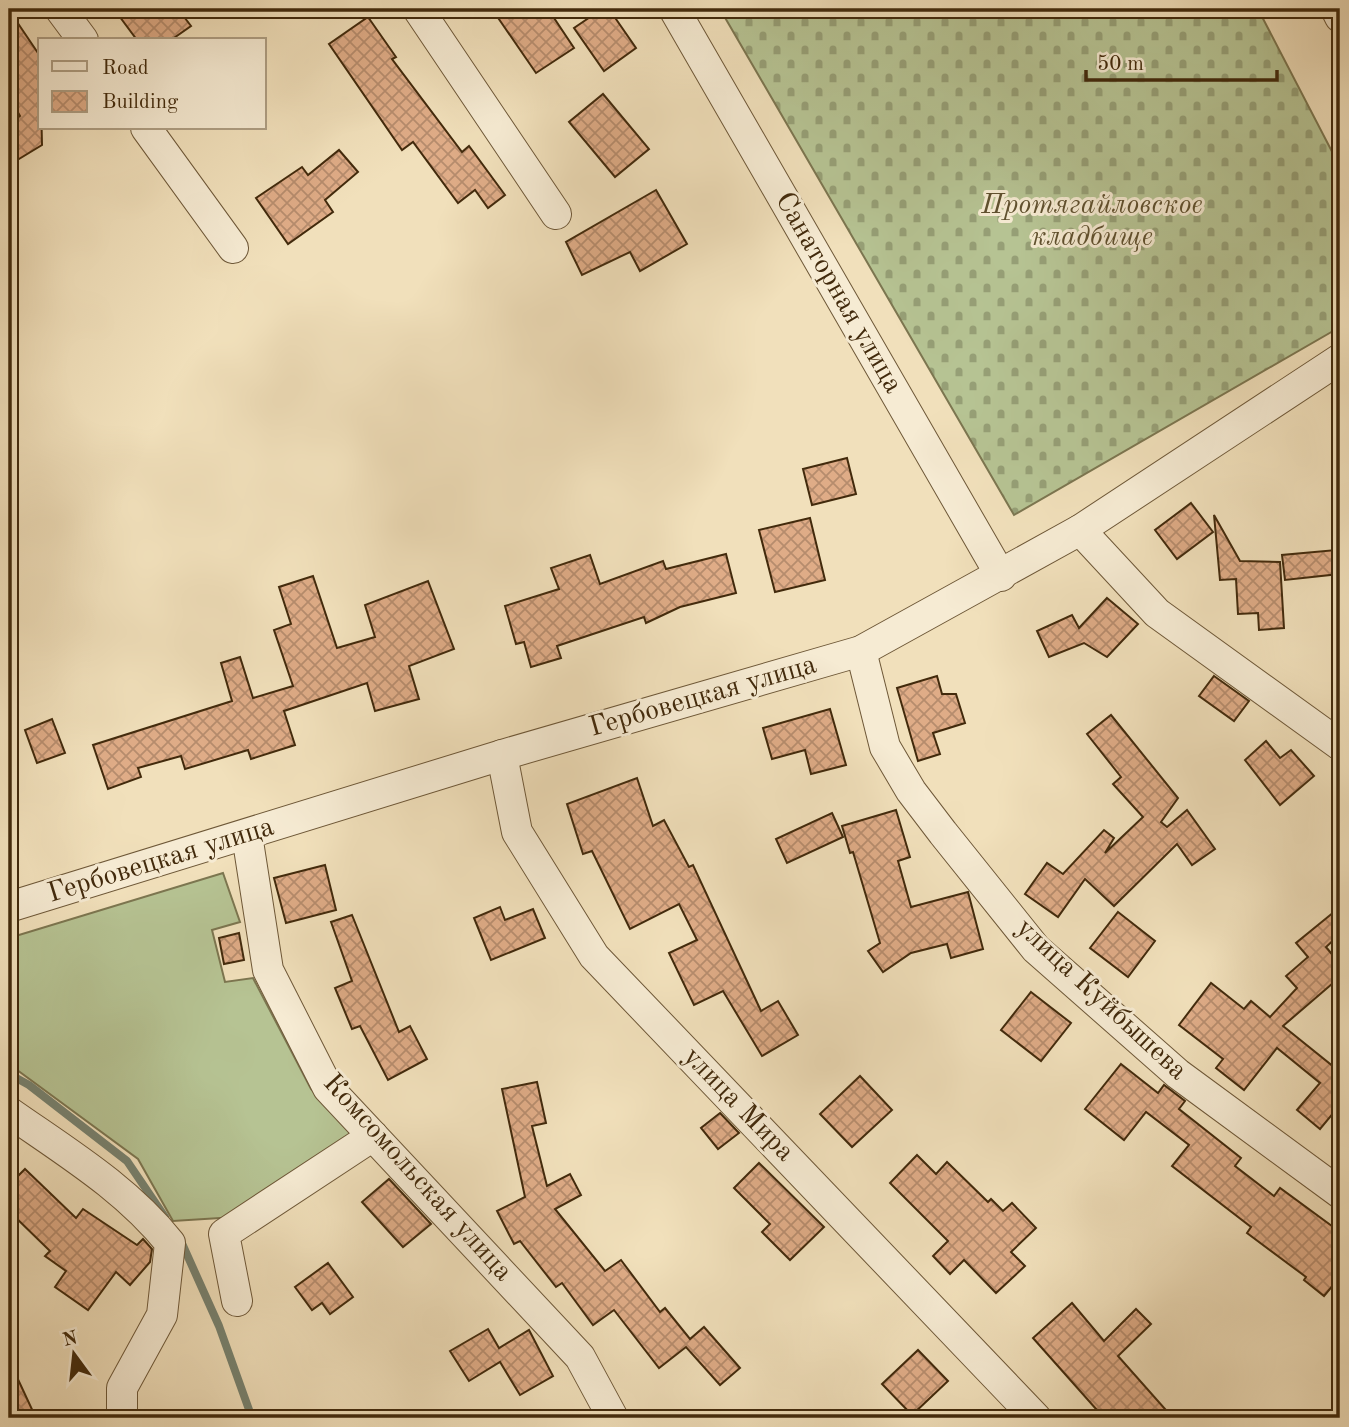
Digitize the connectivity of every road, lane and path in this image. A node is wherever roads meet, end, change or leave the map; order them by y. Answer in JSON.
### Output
{"nodes":[{"id":1,"x":60,"y":9,"type":"edge"},
{"id":2,"x":418,"y":9,"type":"edge"},
{"id":3,"x":674,"y":9,"type":"edge"},
{"id":4,"x":1336,"y":9,"type":"edge"},
{"id":5,"x":1340,"y":17,"type":"edge"},
{"id":6,"x":82,"y":38,"type":"edge"},
{"id":7,"x":147,"y":130,"type":"edge"},
{"id":8,"x":556,"y":214,"type":"dead end"},
{"id":9,"x":233,"y":248,"type":"dead end"},
{"id":10,"x":1340,"y":359,"type":"edge"},
{"id":11,"x":1080,"y":530,"type":"junction"},
{"id":12,"x":1001,"y":576,"type":"junction"},
{"id":13,"x":861,"y":651,"type":"junction"},
{"id":14,"x":1340,"y":745,"type":"edge"},
{"id":15,"x":502,"y":754,"type":"junction"},
{"id":16,"x":247,"y":835,"type":"junction"},
{"id":17,"x":9,"y":907,"type":"edge"},
{"id":18,"x":9,"y":1112,"type":"edge"},
{"id":19,"x":373,"y":1136,"type":"junction"},
{"id":20,"x":1340,"y":1193,"type":"edge"},
{"id":21,"x":237,"y":1301,"type":"dead end"},
{"id":22,"x":122,"y":1418,"type":"edge"},
{"id":23,"x":613,"y":1418,"type":"edge"},
{"id":24,"x":1036,"y":1418,"type":"edge"}],
"edges":[{"from":1,"to":6,"type":"street"},
{"from":2,"to":8,"type":"street"},
{"from":3,"to":12,"type":"street","name":"Санаторная улица"},
{"from":4,"to":5,"type":"street"},
{"from":7,"to":9,"type":"street"},
{"from":10,"to":11,"type":"street","name":"Гербовецкая улица"},
{"from":11,"to":12,"type":"street","name":"Гербовецкая улица"},
{"from":11,"to":14,"type":"street"},
{"from":12,"to":13,"type":"street","name":"Гербовецкая улица"},
{"from":13,"to":15,"type":"street","name":"Гербовецкая улица"},
{"from":13,"to":20,"type":"street","name":"улица Куйбышева"},
{"from":15,"to":16,"type":"street","name":"Гербовецкая улица"},
{"from":15,"to":24,"type":"street","name":"улица Мира"},
{"from":16,"to":17,"type":"street","name":"Гербовецкая улица"},
{"from":16,"to":19,"type":"street","name":"Комсомольская улица"},
{"from":18,"to":22,"type":"street"},
{"from":19,"to":21,"type":"street"},
{"from":19,"to":23,"type":"street","name":"Комсомольская улица"}]}
